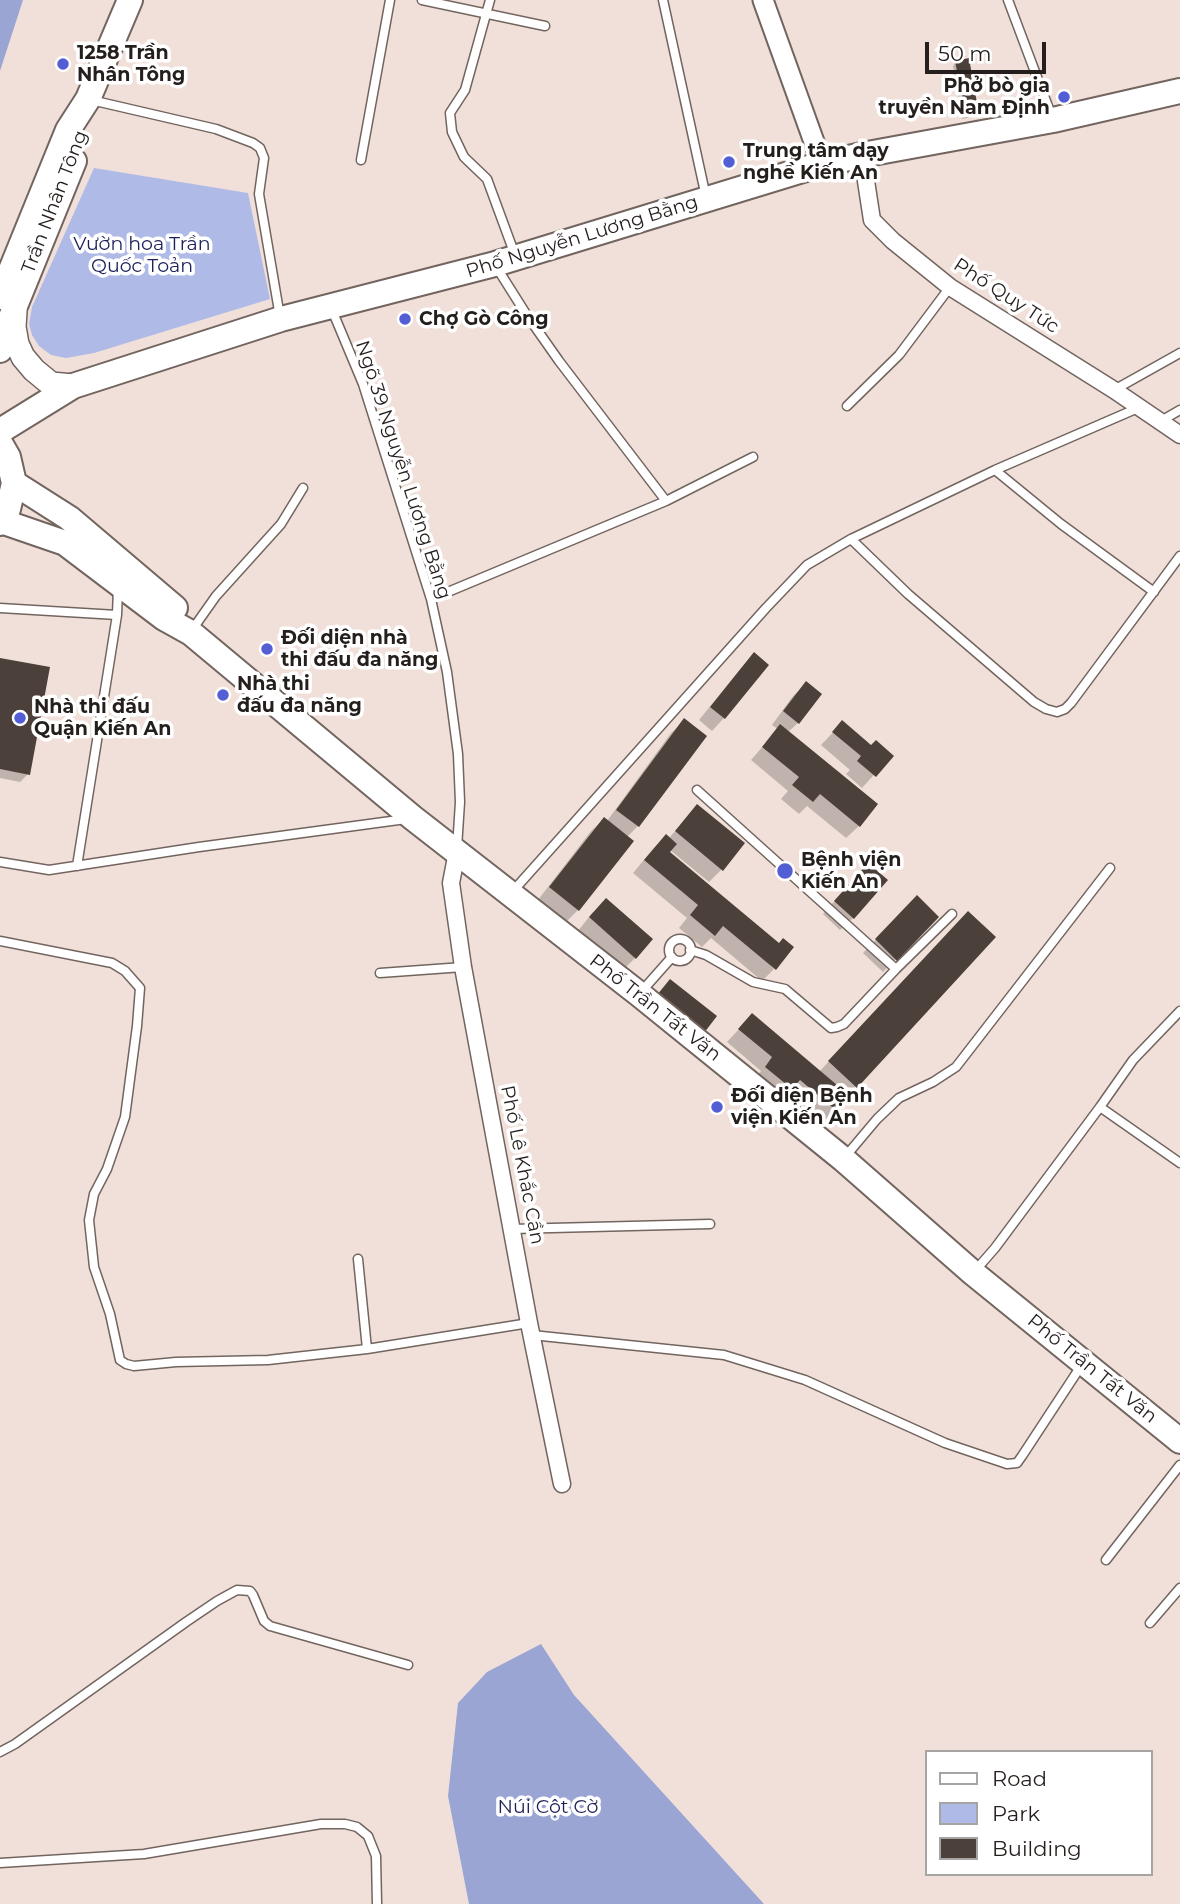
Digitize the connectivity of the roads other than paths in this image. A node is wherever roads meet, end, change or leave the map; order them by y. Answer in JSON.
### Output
{"nodes":[{"id":1,"x":130,"y":0,"type":"edge"},
{"id":2,"x":390,"y":0,"type":"edge"},
{"id":3,"x":422,"y":0,"type":"edge"},
{"id":4,"x":491,"y":0,"type":"edge"},
{"id":5,"x":663,"y":0,"type":"edge"},
{"id":6,"x":763,"y":0,"type":"edge"},
{"id":7,"x":1008,"y":0,"type":"edge"},
{"id":8,"x":487,"y":13,"type":"junction"},
{"id":9,"x":545,"y":26,"type":"dead end"},
{"id":10,"x":1180,"y":91,"type":"edge"},
{"id":11,"x":88,"y":99,"type":"junction"},
{"id":12,"x":1053,"y":120,"type":"junction"},
{"id":13,"x":862,"y":155,"type":"junction"},
{"id":14,"x":361,"y":160,"type":"dead end"},
{"id":15,"x":821,"y":164,"type":"junction"},
{"id":16,"x":707,"y":200,"type":"junction"},
{"id":17,"x":505,"y":261,"type":"junction"},
{"id":18,"x":950,"y":287,"type":"junction"},
{"id":19,"x":7,"y":301,"type":"edge"},
{"id":20,"x":331,"y":307,"type":"junction"},
{"id":21,"x":281,"y":319,"type":"junction"},
{"id":22,"x":0,"y":350,"type":"edge"},
{"id":23,"x":1180,"y":353,"type":"edge"},
{"id":24,"x":73,"y":386,"type":"junction"},
{"id":25,"x":1114,"y":390,"type":"junction"},
{"id":26,"x":848,"y":406,"type":"dead end"},
{"id":27,"x":1141,"y":407,"type":"junction"},
{"id":28,"x":1180,"y":410,"type":"edge"},
{"id":29,"x":1161,"y":421,"type":"junction"},
{"id":30,"x":0,"y":431,"type":"edge"},
{"id":31,"x":1180,"y":435,"type":"edge"},
{"id":32,"x":0,"y":443,"type":"edge"},
{"id":33,"x":753,"y":457,"type":"dead end"},
{"id":34,"x":995,"y":470,"type":"junction"},
{"id":35,"x":14,"y":483,"type":"junction"},
{"id":36,"x":303,"y":488,"type":"dead end"},
{"id":37,"x":666,"y":501,"type":"junction"},
{"id":38,"x":1,"y":522,"type":"edge"},
{"id":39,"x":851,"y":539,"type":"junction"},
{"id":40,"x":1180,"y":556,"type":"edge"},
{"id":41,"x":118,"y":583,"type":"junction"},
{"id":42,"x":1154,"y":592,"type":"junction"},
{"id":43,"x":431,"y":599,"type":"junction"},
{"id":44,"x":0,"y":608,"type":"edge"},
{"id":45,"x":117,"y":615,"type":"junction"},
{"id":46,"x":191,"y":633,"type":"junction"},
{"id":47,"x":696,"y":790,"type":"dead end"},
{"id":48,"x":413,"y":818,"type":"junction"},
{"id":49,"x":457,"y":852,"type":"junction"},
{"id":50,"x":0,"y":862,"type":"edge"},
{"id":51,"x":77,"y":866,"type":"junction"},
{"id":52,"x":1110,"y":868,"type":"dead end"},
{"id":53,"x":510,"y":894,"type":"junction"},
{"id":54,"x":952,"y":914,"type":"dead end"},
{"id":55,"x":0,"y":941,"type":"edge"},
{"id":56,"x":690,"y":950,"type":"junction"},
{"id":57,"x":672,"y":957,"type":"junction"},
{"id":58,"x":463,"y":967,"type":"junction"},
{"id":59,"x":897,"y":969,"type":"junction"},
{"id":60,"x":380,"y":973,"type":"dead end"},
{"id":61,"x":639,"y":994,"type":"junction"},
{"id":62,"x":1180,"y":1011,"type":"edge"},
{"id":63,"x":1100,"y":1107,"type":"junction"},
{"id":64,"x":843,"y":1159,"type":"junction"},
{"id":65,"x":1180,"y":1163,"type":"edge"},
{"id":66,"x":710,"y":1224,"type":"dead end"},
{"id":67,"x":512,"y":1229,"type":"junction"},
{"id":68,"x":358,"y":1259,"type":"dead end"},
{"id":69,"x":973,"y":1273,"type":"junction"},
{"id":70,"x":530,"y":1329,"type":"junction"},
{"id":71,"x":367,"y":1349,"type":"junction"},
{"id":72,"x":1083,"y":1363,"type":"junction"},
{"id":73,"x":1180,"y":1441,"type":"edge"},
{"id":74,"x":1180,"y":1465,"type":"edge"},
{"id":75,"x":562,"y":1484,"type":"dead end"},
{"id":76,"x":1106,"y":1560,"type":"dead end"},
{"id":77,"x":1180,"y":1587,"type":"edge"},
{"id":78,"x":1150,"y":1623,"type":"dead end"},
{"id":79,"x":408,"y":1665,"type":"dead end"},
{"id":80,"x":0,"y":1752,"type":"edge"},
{"id":81,"x":0,"y":1863,"type":"edge"},
{"id":82,"x":377,"y":1904,"type":"edge"}],
"edges":[{"from":1,"to":11,"type":"main road","name":"Trần Nhân Tông"},
{"from":2,"to":14,"type":"lane"},
{"from":3,"to":8,"type":"lane"},
{"from":4,"to":8,"type":"lane"},
{"from":5,"to":16,"type":"lane"},
{"from":6,"to":15,"type":"street"},
{"from":7,"to":12,"type":"lane"},
{"from":8,"to":9,"type":"lane"},
{"from":8,"to":17,"type":"lane"},
{"from":10,"to":12,"type":"main road","name":"Phố Nguyễn Lương Bằng"},
{"from":11,"to":19,"type":"main road","name":"Trần Nhân Tông"},
{"from":11,"to":21,"type":"lane"},
{"from":12,"to":13,"type":"main road","name":"Phố Nguyễn Lương Bằng"},
{"from":13,"to":15,"type":"main road","name":"Phố Nguyễn Lương Bằng"},
{"from":13,"to":18,"type":"street","name":"Phố Quy Tức"},
{"from":15,"to":16,"type":"main road","name":"Phố Nguyễn Lương Bằng"},
{"from":16,"to":17,"type":"main road","name":"Phố Nguyễn Lương Bằng"},
{"from":17,"to":20,"type":"main road","name":"Phố Nguyễn Lương Bằng"},
{"from":17,"to":37,"type":"lane"},
{"from":18,"to":25,"type":"street","name":"Phố Quy Tức"},
{"from":18,"to":26,"type":"lane"},
{"from":19,"to":22,"type":"main road","name":"Trần Nhân Tông"},
{"from":19,"to":24,"type":"main road"},
{"from":20,"to":21,"type":"main road","name":"Phố Nguyễn Lương Bằng"},
{"from":20,"to":43,"type":"lane","name":"Ngõ 39 Nguyễn Lương Bằng"},
{"from":21,"to":24,"type":"main road","name":"Phố Nguyễn Lương Bằng"},
{"from":23,"to":25,"type":"lane"},
{"from":24,"to":30,"type":"main road","name":"Phố Nguyễn Lương Bằng"},
{"from":25,"to":27,"type":"street","name":"Phố Quy Tức"},
{"from":27,"to":29,"type":"street","name":"Phố Quy Tức"},
{"from":27,"to":34,"type":"lane"},
{"from":28,"to":29,"type":"lane"},
{"from":29,"to":31,"type":"street","name":"Phố Quy Tức"},
{"from":32,"to":35,"type":"main road"},
{"from":33,"to":37,"type":"lane"},
{"from":34,"to":39,"type":"lane"},
{"from":34,"to":42,"type":"lane"},
{"from":35,"to":38,"type":"main road"},
{"from":35,"to":46,"type":"main road","name":"Phố Trần Tất Văn"},
{"from":36,"to":46,"type":"lane"},
{"from":37,"to":43,"type":"lane"},
{"from":38,"to":41,"type":"main road","name":"Phố Trần Tất Văn"},
{"from":39,"to":42,"type":"lane"},
{"from":39,"to":53,"type":"lane"},
{"from":40,"to":42,"type":"lane"},
{"from":41,"to":45,"type":"lane"},
{"from":41,"to":46,"type":"main road","name":"Phố Trần Tất Văn"},
{"from":43,"to":49,"type":"lane","name":"Ngõ 39 Nguyễn Lương Bằng"},
{"from":44,"to":45,"type":"lane"},
{"from":45,"to":51,"type":"lane"},
{"from":46,"to":48,"type":"main road","name":"Phố Trần Tất Văn"},
{"from":47,"to":59,"type":"lane"},
{"from":48,"to":49,"type":"main road","name":"Phố Trần Tất Văn"},
{"from":48,"to":51,"type":"lane"},
{"from":49,"to":53,"type":"main road","name":"Phố Trần Tất Văn"},
{"from":49,"to":58,"type":"street","name":"Phố Lê Khắc Cần"},
{"from":50,"to":51,"type":"lane"},
{"from":52,"to":64,"type":"lane"},
{"from":53,"to":61,"type":"main road","name":"Phố Trần Tất Văn"},
{"from":54,"to":59,"type":"lane"},
{"from":55,"to":71,"type":"lane"},
{"from":56,"to":57,"type":"lane"},
{"from":56,"to":57,"type":"lane"},
{"from":56,"to":59,"type":"lane"},
{"from":57,"to":61,"type":"lane"},
{"from":58,"to":60,"type":"lane"},
{"from":58,"to":67,"type":"street","name":"Phố Lê Khắc Cần"},
{"from":61,"to":64,"type":"main road","name":"Phố Trần Tất Văn"},
{"from":62,"to":63,"type":"lane"},
{"from":63,"to":65,"type":"lane"},
{"from":63,"to":69,"type":"lane"},
{"from":64,"to":69,"type":"main road","name":"Phố Trần Tất Văn"},
{"from":66,"to":67,"type":"lane"},
{"from":67,"to":70,"type":"street","name":"Phố Lê Khắc Cần"},
{"from":68,"to":71,"type":"lane"},
{"from":69,"to":72,"type":"main road","name":"Phố Trần Tất Văn"},
{"from":70,"to":71,"type":"lane"},
{"from":70,"to":72,"type":"lane"},
{"from":70,"to":75,"type":"street","name":"Phố Lê Khắc Cần"},
{"from":72,"to":73,"type":"main road","name":"Phố Trần Tất Văn"},
{"from":74,"to":76,"type":"lane"},
{"from":77,"to":78,"type":"lane"},
{"from":79,"to":80,"type":"lane"},
{"from":81,"to":82,"type":"lane"}]}
